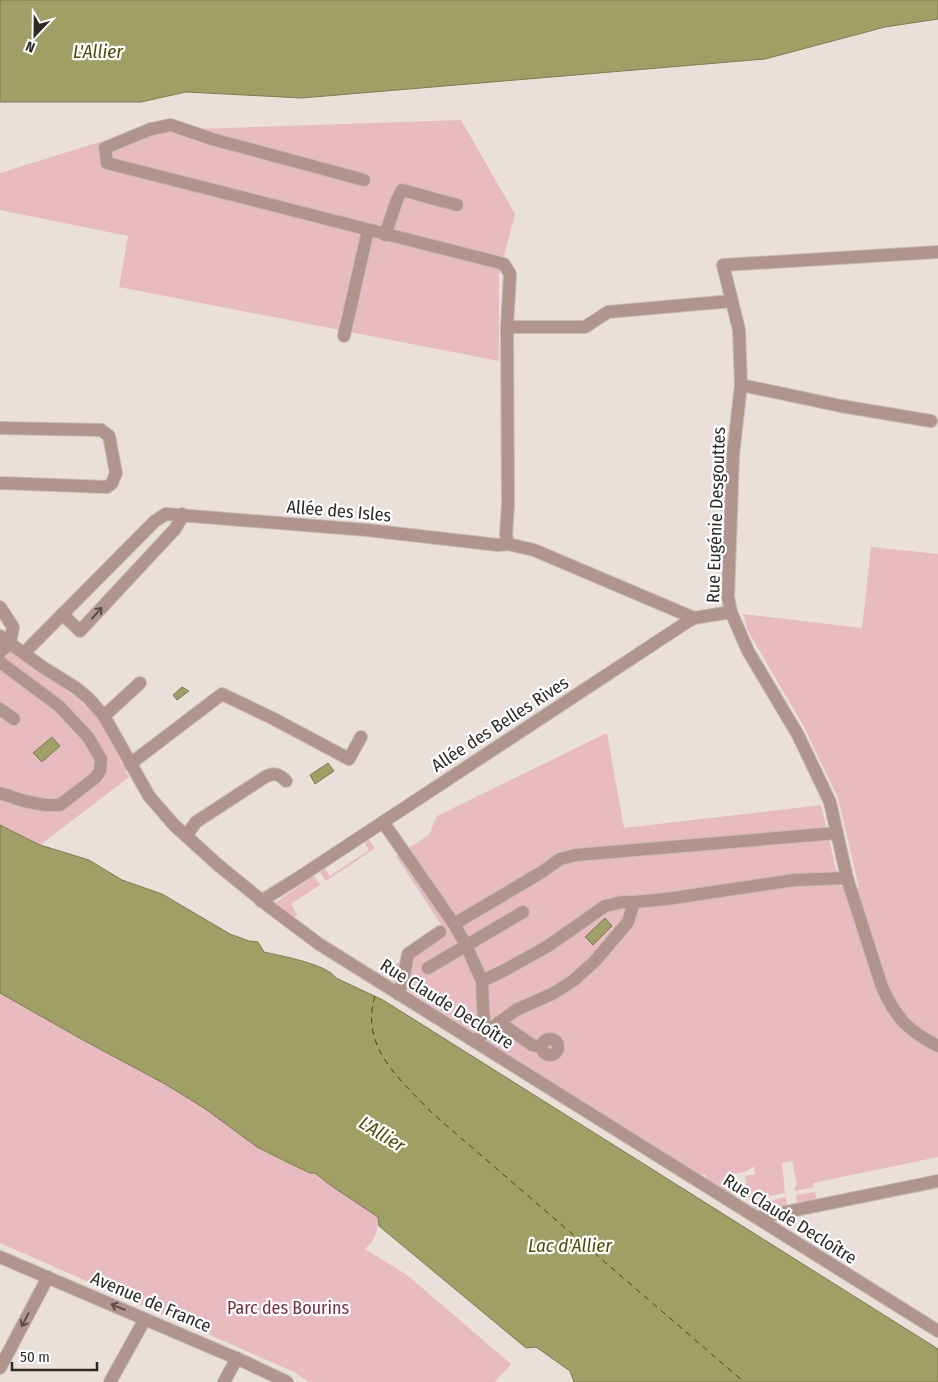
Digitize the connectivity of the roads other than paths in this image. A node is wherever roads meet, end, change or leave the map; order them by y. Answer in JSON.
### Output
{"nodes":[{"id":1,"x":364,"y":180,"type":"dead end"},
{"id":2,"x":457,"y":205,"type":"dead end"},
{"id":3,"x":368,"y":230,"type":"junction"},
{"id":4,"x":385,"y":235,"type":"junction"},
{"id":5,"x":938,"y":252,"type":"edge"},
{"id":6,"x":732,"y":301,"type":"junction"},
{"id":7,"x":507,"y":327,"type":"junction"},
{"id":8,"x":344,"y":336,"type":"dead end"},
{"id":9,"x":741,"y":385,"type":"junction"},
{"id":10,"x":931,"y":421,"type":"dead end"},
{"id":11,"x":0,"y":428,"type":"edge"},
{"id":12,"x":0,"y":483,"type":"edge"},
{"id":13,"x":182,"y":514,"type":"junction"},
{"id":14,"x":508,"y":544,"type":"junction"},
{"id":15,"x":0,"y":607,"type":"edge"},
{"id":16,"x":731,"y":612,"type":"junction"},
{"id":17,"x":62,"y":614,"type":"junction"},
{"id":18,"x":694,"y":618,"type":"junction"},
{"id":19,"x":5,"y":639,"type":"edge"},
{"id":20,"x":0,"y":652,"type":"edge"},
{"id":21,"x":24,"y":653,"type":"junction"},
{"id":22,"x":0,"y":662,"type":"edge"},
{"id":23,"x":140,"y":683,"type":"dead end"},
{"id":24,"x":0,"y":709,"type":"edge"},
{"id":25,"x":104,"y":716,"type":"junction"},
{"id":26,"x":14,"y":719,"type":"dead end"},
{"id":27,"x":361,"y":737,"type":"dead end"},
{"id":28,"x":130,"y":764,"type":"junction"},
{"id":29,"x":286,"y":780,"type":"dead end"},
{"id":30,"x":0,"y":793,"type":"edge"},
{"id":31,"x":383,"y":822,"type":"junction"},
{"id":32,"x":837,"y":833,"type":"junction"},
{"id":33,"x":186,"y":836,"type":"junction"},
{"id":34,"x":847,"y":878,"type":"junction"},
{"id":35,"x":261,"y":901,"type":"junction"},
{"id":36,"x":634,"y":902,"type":"junction"},
{"id":37,"x":523,"y":912,"type":"dead end"},
{"id":38,"x":454,"y":924,"type":"junction"},
{"id":39,"x":440,"y":932,"type":"dead end"},
{"id":40,"x":466,"y":945,"type":"junction"},
{"id":41,"x":428,"y":968,"type":"dead end"},
{"id":42,"x":482,"y":981,"type":"junction"},
{"id":43,"x":398,"y":994,"type":"junction"},
{"id":44,"x":499,"y":1022,"type":"junction"},
{"id":45,"x":485,"y":1032,"type":"junction"},
{"id":46,"x":474,"y":1042,"type":"junction"},
{"id":47,"x":938,"y":1046,"type":"edge"},
{"id":48,"x":542,"y":1047,"type":"dead end"},
{"id":49,"x":938,"y":1181,"type":"edge"},
{"id":50,"x":757,"y":1218,"type":"junction"},
{"id":51,"x":0,"y":1257,"type":"edge"},
{"id":52,"x":48,"y":1277,"type":"junction"},
{"id":53,"x":145,"y":1319,"type":"junction"},
{"id":54,"x":938,"y":1331,"type":"edge"},
{"id":55,"x":237,"y":1358,"type":"junction"},
{"id":56,"x":0,"y":1368,"type":"edge"},
{"id":57,"x":110,"y":1382,"type":"edge"},
{"id":58,"x":224,"y":1382,"type":"edge"},
{"id":59,"x":287,"y":1382,"type":"edge"}],
"edges":[{"from":1,"to":3,"type":"street"},
{"from":2,"to":4,"type":"street"},
{"from":3,"to":4,"type":"street"},
{"from":3,"to":8,"type":"street"},
{"from":4,"to":7,"type":"street"},
{"from":5,"to":6,"type":"street","name":"Rue Eugénie Desgouttes"},
{"from":6,"to":7,"type":"street"},
{"from":6,"to":9,"type":"street","name":"Rue Eugénie Desgouttes"},
{"from":7,"to":14,"type":"street"},
{"from":9,"to":10,"type":"street"},
{"from":9,"to":16,"type":"street","name":"Rue Eugénie Desgouttes"},
{"from":11,"to":12,"type":"street"},
{"from":13,"to":14,"type":"street","name":"Allée des Isles"},
{"from":13,"to":17,"type":"street","name":"Allée des Isles"},
{"from":17,"to":13,"type":"street","one_way":true},
{"from":14,"to":18,"type":"street","name":"Allée des Isles"},
{"from":15,"to":19,"type":"street"},
{"from":16,"to":18,"type":"street","name":"Allée des Belles Rives"},
{"from":16,"to":32,"type":"street","name":"Rue Eugénie Desgouttes"},
{"from":17,"to":21,"type":"street","name":"Allée des Isles"},
{"from":18,"to":31,"type":"street","name":"Allée des Belles Rives"},
{"from":19,"to":20,"type":"street"},
{"from":19,"to":21,"type":"street","name":"Rue Claude Decloître"},
{"from":21,"to":25,"type":"street","name":"Rue Claude Decloître"},
{"from":22,"to":30,"type":"street"},
{"from":23,"to":25,"type":"street"},
{"from":24,"to":26,"type":"street"},
{"from":25,"to":28,"type":"street","name":"Rue Claude Decloître"},
{"from":27,"to":28,"type":"street"},
{"from":28,"to":33,"type":"street","name":"Rue Claude Decloître"},
{"from":29,"to":33,"type":"street"},
{"from":31,"to":35,"type":"street","name":"Allée des Belles Rives"},
{"from":31,"to":38,"type":"street"},
{"from":32,"to":34,"type":"street","name":"Rue Eugénie Desgouttes"},
{"from":32,"to":38,"type":"street"},
{"from":33,"to":35,"type":"street","name":"Rue Claude Decloître"},
{"from":34,"to":36,"type":"street"},
{"from":34,"to":47,"type":"street","name":"Rue Eugénie Desgouttes"},
{"from":35,"to":43,"type":"street","name":"Rue Claude Decloître"},
{"from":36,"to":42,"type":"street"},
{"from":36,"to":44,"type":"street"},
{"from":37,"to":40,"type":"street"},
{"from":38,"to":40,"type":"street"},
{"from":39,"to":43,"type":"street"},
{"from":40,"to":41,"type":"street"},
{"from":40,"to":42,"type":"street"},
{"from":42,"to":45,"type":"street"},
{"from":43,"to":46,"type":"street","name":"Rue Claude Decloître"},
{"from":44,"to":45,"type":"street"},
{"from":44,"to":48,"type":"street"},
{"from":45,"to":46,"type":"street"},
{"from":46,"to":50,"type":"street","name":"Rue Claude Decloître"},
{"from":49,"to":50,"type":"street"},
{"from":50,"to":54,"type":"street","name":"Rue Claude Decloître"},
{"from":51,"to":52,"type":"street","name":"Avenue de France"},
{"from":53,"to":52,"type":"street","name":"Avenue de France","one_way":true},
{"from":52,"to":56,"type":"street","one_way":true},
{"from":53,"to":55,"type":"street","name":"Avenue de France"},
{"from":53,"to":57,"type":"street"},
{"from":55,"to":58,"type":"street"},
{"from":55,"to":59,"type":"street","name":"Avenue de France"}]}
